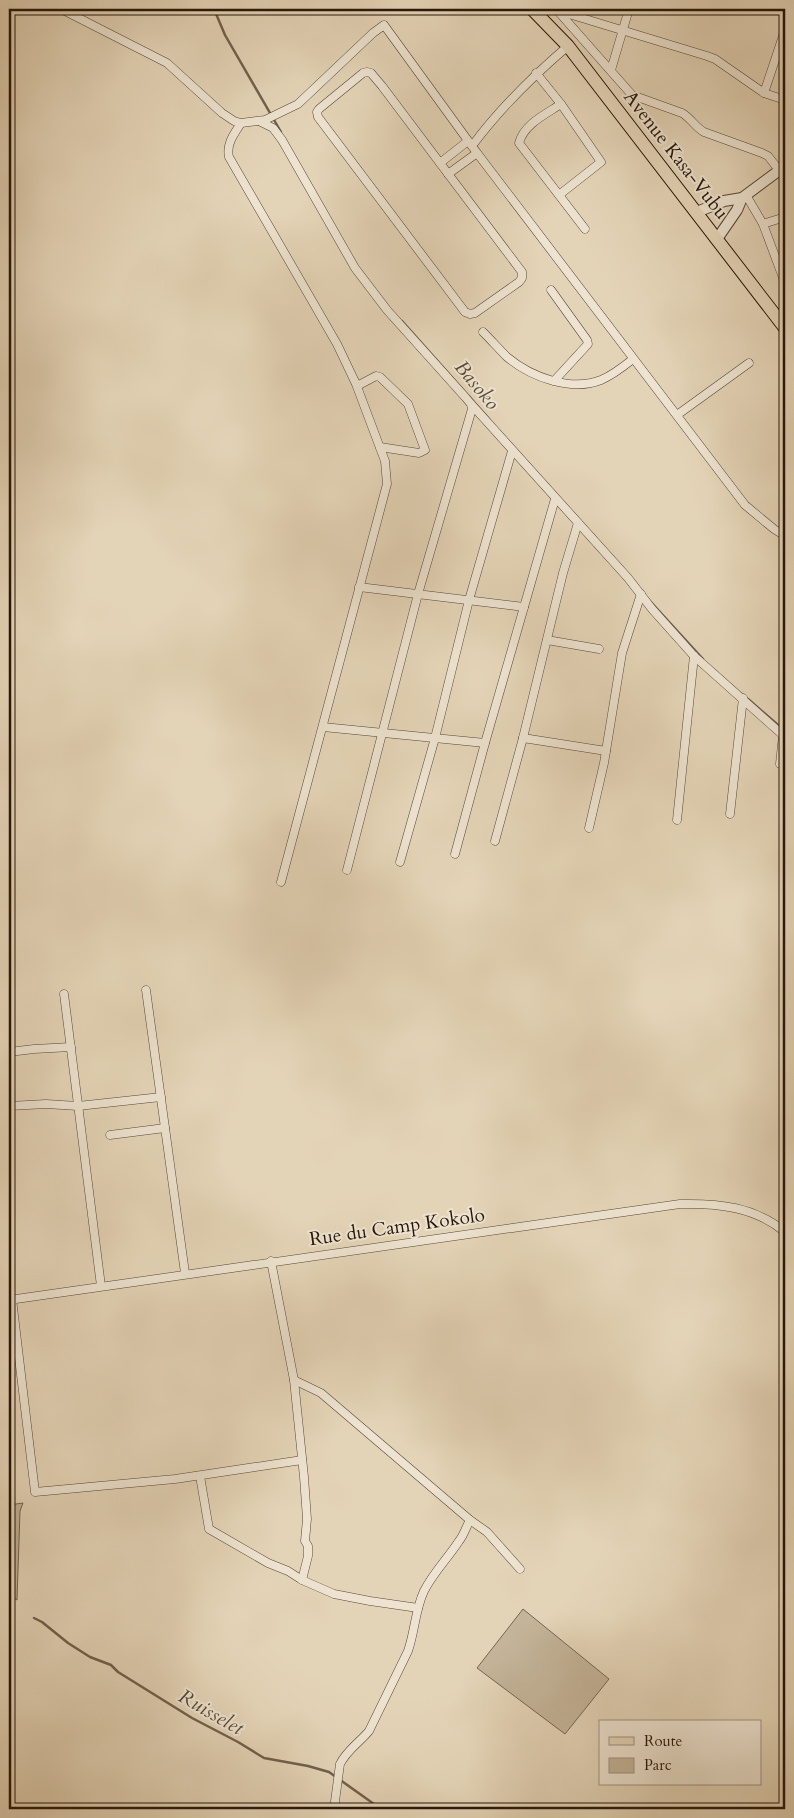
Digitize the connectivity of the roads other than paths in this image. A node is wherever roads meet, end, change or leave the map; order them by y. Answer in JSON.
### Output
{"nodes":[{"id":1,"x":61,"y":9,"type":"edge"},
{"id":2,"x":532,"y":9,"type":"edge"},
{"id":3,"x":629,"y":9,"type":"edge"},
{"id":4,"x":557,"y":10,"type":"edge"},
{"id":5,"x":622,"y":30,"type":"junction"},
{"id":6,"x":785,"y":30,"type":"edge"},
{"id":7,"x":783,"y":43,"type":"edge"},
{"id":8,"x":568,"y":46,"type":"junction"},
{"id":9,"x":611,"y":70,"type":"junction"},
{"id":10,"x":536,"y":73,"type":"junction"},
{"id":11,"x":764,"y":93,"type":"junction"},
{"id":12,"x":785,"y":100,"type":"edge"},
{"id":13,"x":561,"y":104,"type":"junction"},
{"id":14,"x":262,"y":120,"type":"junction"},
{"id":15,"x":241,"y":123,"type":"junction"},
{"id":16,"x":470,"y":143,"type":"junction"},
{"id":17,"x":477,"y":153,"type":"junction"},
{"id":18,"x":440,"y":163,"type":"junction"},
{"id":19,"x":782,"y":168,"type":"edge"},
{"id":20,"x":448,"y":174,"type":"junction"},
{"id":21,"x":560,"y":195,"type":"junction"},
{"id":22,"x":744,"y":197,"type":"junction"},
{"id":23,"x":697,"y":212,"type":"junction"},
{"id":24,"x":785,"y":217,"type":"edge"},
{"id":25,"x":763,"y":224,"type":"junction"},
{"id":26,"x":585,"y":229,"type":"dead end"},
{"id":27,"x":717,"y":239,"type":"junction"},
{"id":28,"x":784,"y":280,"type":"edge"},
{"id":29,"x":551,"y":290,"type":"dead end"},
{"id":30,"x":785,"y":328,"type":"edge"},
{"id":31,"x":483,"y":332,"type":"dead end"},
{"id":32,"x":633,"y":359,"type":"junction"},
{"id":33,"x":749,"y":363,"type":"dead end"},
{"id":34,"x":554,"y":381,"type":"junction"},
{"id":35,"x":357,"y":386,"type":"junction"},
{"id":36,"x":471,"y":404,"type":"junction"},
{"id":37,"x":677,"y":416,"type":"junction"},
{"id":38,"x":380,"y":447,"type":"junction"},
{"id":39,"x":512,"y":452,"type":"junction"},
{"id":40,"x":555,"y":499,"type":"junction"},
{"id":41,"x":578,"y":523,"type":"junction"},
{"id":42,"x":785,"y":536,"type":"edge"},
{"id":43,"x":359,"y":587,"type":"junction"},
{"id":44,"x":418,"y":594,"type":"junction"},
{"id":45,"x":641,"y":594,"type":"junction"},
{"id":46,"x":470,"y":600,"type":"junction"},
{"id":47,"x":524,"y":607,"type":"junction"},
{"id":48,"x":547,"y":640,"type":"junction"},
{"id":49,"x":599,"y":648,"type":"dead end"},
{"id":50,"x":694,"y":656,"type":"junction"},
{"id":51,"x":743,"y":698,"type":"junction"},
{"id":52,"x":323,"y":727,"type":"junction"},
{"id":53,"x":382,"y":733,"type":"junction"},
{"id":54,"x":784,"y":736,"type":"edge"},
{"id":55,"x":435,"y":738,"type":"junction"},
{"id":56,"x":523,"y":738,"type":"junction"},
{"id":57,"x":485,"y":743,"type":"junction"},
{"id":58,"x":606,"y":751,"type":"junction"},
{"id":59,"x":780,"y":764,"type":"dead end"},
{"id":60,"x":730,"y":814,"type":"dead end"},
{"id":61,"x":677,"y":820,"type":"dead end"},
{"id":62,"x":589,"y":828,"type":"dead end"},
{"id":63,"x":495,"y":841,"type":"dead end"},
{"id":64,"x":455,"y":854,"type":"dead end"},
{"id":65,"x":400,"y":862,"type":"dead end"},
{"id":66,"x":347,"y":870,"type":"dead end"},
{"id":67,"x":281,"y":882,"type":"dead end"},
{"id":68,"x":146,"y":990,"type":"dead end"},
{"id":69,"x":64,"y":994,"type":"dead end"},
{"id":70,"x":71,"y":1047,"type":"junction"},
{"id":71,"x":9,"y":1052,"type":"edge"},
{"id":72,"x":161,"y":1097,"type":"junction"},
{"id":73,"x":9,"y":1106,"type":"edge"},
{"id":74,"x":78,"y":1106,"type":"junction"},
{"id":75,"x":166,"y":1128,"type":"junction"},
{"id":76,"x":110,"y":1135,"type":"dead end"},
{"id":77,"x":785,"y":1232,"type":"edge"},
{"id":78,"x":270,"y":1261,"type":"junction"},
{"id":79,"x":185,"y":1273,"type":"junction"},
{"id":80,"x":101,"y":1286,"type":"junction"},
{"id":81,"x":10,"y":1299,"type":"edge"},
{"id":82,"x":294,"y":1380,"type":"junction"},
{"id":83,"x":302,"y":1460,"type":"junction"},
{"id":84,"x":200,"y":1476,"type":"junction"},
{"id":85,"x":470,"y":1520,"type":"junction"},
{"id":86,"x":520,"y":1569,"type":"dead end"},
{"id":87,"x":302,"y":1580,"type":"junction"},
{"id":88,"x":418,"y":1608,"type":"junction"},
{"id":89,"x":334,"y":1809,"type":"edge"}],
"edges":[{"from":1,"to":15,"type":"street"},
{"from":2,"to":8,"type":"main road","name":"Avenue Kasa-Vubu"},
{"from":3,"to":5,"type":"street"},
{"from":4,"to":5,"type":"street"},
{"from":4,"to":9,"type":"street"},
{"from":5,"to":9,"type":"street"},
{"from":5,"to":11,"type":"street"},
{"from":6,"to":7,"type":"street"},
{"from":7,"to":11,"type":"street"},
{"from":8,"to":10,"type":"street"},
{"from":8,"to":23,"type":"main road","name":"Avenue Kasa-Vubu"},
{"from":9,"to":19,"type":"street"},
{"from":10,"to":13,"type":"street"},
{"from":10,"to":16,"type":"street"},
{"from":11,"to":12,"type":"street"},
{"from":13,"to":21,"type":"street"},
{"from":13,"to":21,"type":"street"},
{"from":14,"to":15,"type":"street"},
{"from":14,"to":16,"type":"street"},
{"from":14,"to":36,"type":"street"},
{"from":15,"to":35,"type":"street"},
{"from":16,"to":17,"type":"street"},
{"from":16,"to":18,"type":"street"},
{"from":17,"to":20,"type":"street"},
{"from":17,"to":32,"type":"street"},
{"from":18,"to":20,"type":"street"},
{"from":18,"to":20,"type":"street"},
{"from":19,"to":22,"type":"street"},
{"from":21,"to":26,"type":"street"},
{"from":22,"to":23,"type":"street"},
{"from":22,"to":25,"type":"street"},
{"from":22,"to":27,"type":"street"},
{"from":23,"to":27,"type":"main road","name":"Avenue Kasa-Vubu"},
{"from":24,"to":25,"type":"street"},
{"from":25,"to":28,"type":"street"},
{"from":27,"to":30,"type":"main road","name":"Avenue Kasa-Vubu"},
{"from":29,"to":34,"type":"street"},
{"from":31,"to":34,"type":"street"},
{"from":32,"to":34,"type":"street"},
{"from":32,"to":37,"type":"street"},
{"from":33,"to":37,"type":"street"},
{"from":35,"to":38,"type":"street"},
{"from":35,"to":38,"type":"street"},
{"from":36,"to":39,"type":"street"},
{"from":36,"to":44,"type":"street"},
{"from":37,"to":42,"type":"street"},
{"from":38,"to":43,"type":"street"},
{"from":39,"to":40,"type":"street"},
{"from":39,"to":46,"type":"street"},
{"from":40,"to":41,"type":"street"},
{"from":40,"to":47,"type":"street"},
{"from":41,"to":45,"type":"street"},
{"from":41,"to":48,"type":"street"},
{"from":43,"to":44,"type":"street"},
{"from":43,"to":52,"type":"street"},
{"from":44,"to":46,"type":"street"},
{"from":44,"to":53,"type":"street"},
{"from":45,"to":50,"type":"street"},
{"from":45,"to":58,"type":"street"},
{"from":46,"to":47,"type":"street"},
{"from":46,"to":55,"type":"street"},
{"from":47,"to":57,"type":"street"},
{"from":48,"to":49,"type":"street"},
{"from":48,"to":56,"type":"street"},
{"from":50,"to":51,"type":"street"},
{"from":50,"to":61,"type":"street"},
{"from":51,"to":54,"type":"street"},
{"from":51,"to":60,"type":"street"},
{"from":52,"to":53,"type":"street"},
{"from":52,"to":67,"type":"street"},
{"from":53,"to":55,"type":"street"},
{"from":53,"to":66,"type":"street"},
{"from":54,"to":59,"type":"street"},
{"from":55,"to":57,"type":"street"},
{"from":55,"to":65,"type":"street"},
{"from":56,"to":58,"type":"street"},
{"from":56,"to":63,"type":"street"},
{"from":57,"to":64,"type":"street"},
{"from":58,"to":62,"type":"street"},
{"from":68,"to":72,"type":"street"},
{"from":69,"to":70,"type":"street"},
{"from":70,"to":71,"type":"street"},
{"from":70,"to":74,"type":"street"},
{"from":72,"to":74,"type":"street"},
{"from":72,"to":75,"type":"street"},
{"from":73,"to":74,"type":"street"},
{"from":74,"to":80,"type":"street"},
{"from":75,"to":76,"type":"street"},
{"from":75,"to":79,"type":"street"},
{"from":77,"to":78,"type":"street","name":"Rue du Camp Kokolo"},
{"from":78,"to":79,"type":"street","name":"Rue du Camp Kokolo"},
{"from":78,"to":82,"type":"street"},
{"from":79,"to":80,"type":"street","name":"Rue du Camp Kokolo"},
{"from":80,"to":81,"type":"street","name":"Rue du Camp Kokolo"},
{"from":81,"to":84,"type":"street"},
{"from":82,"to":83,"type":"street"},
{"from":82,"to":85,"type":"street"},
{"from":83,"to":84,"type":"street"},
{"from":83,"to":87,"type":"street"},
{"from":84,"to":87,"type":"street"},
{"from":85,"to":86,"type":"street"},
{"from":85,"to":88,"type":"street"},
{"from":87,"to":88,"type":"street"},
{"from":88,"to":89,"type":"street"}]}
